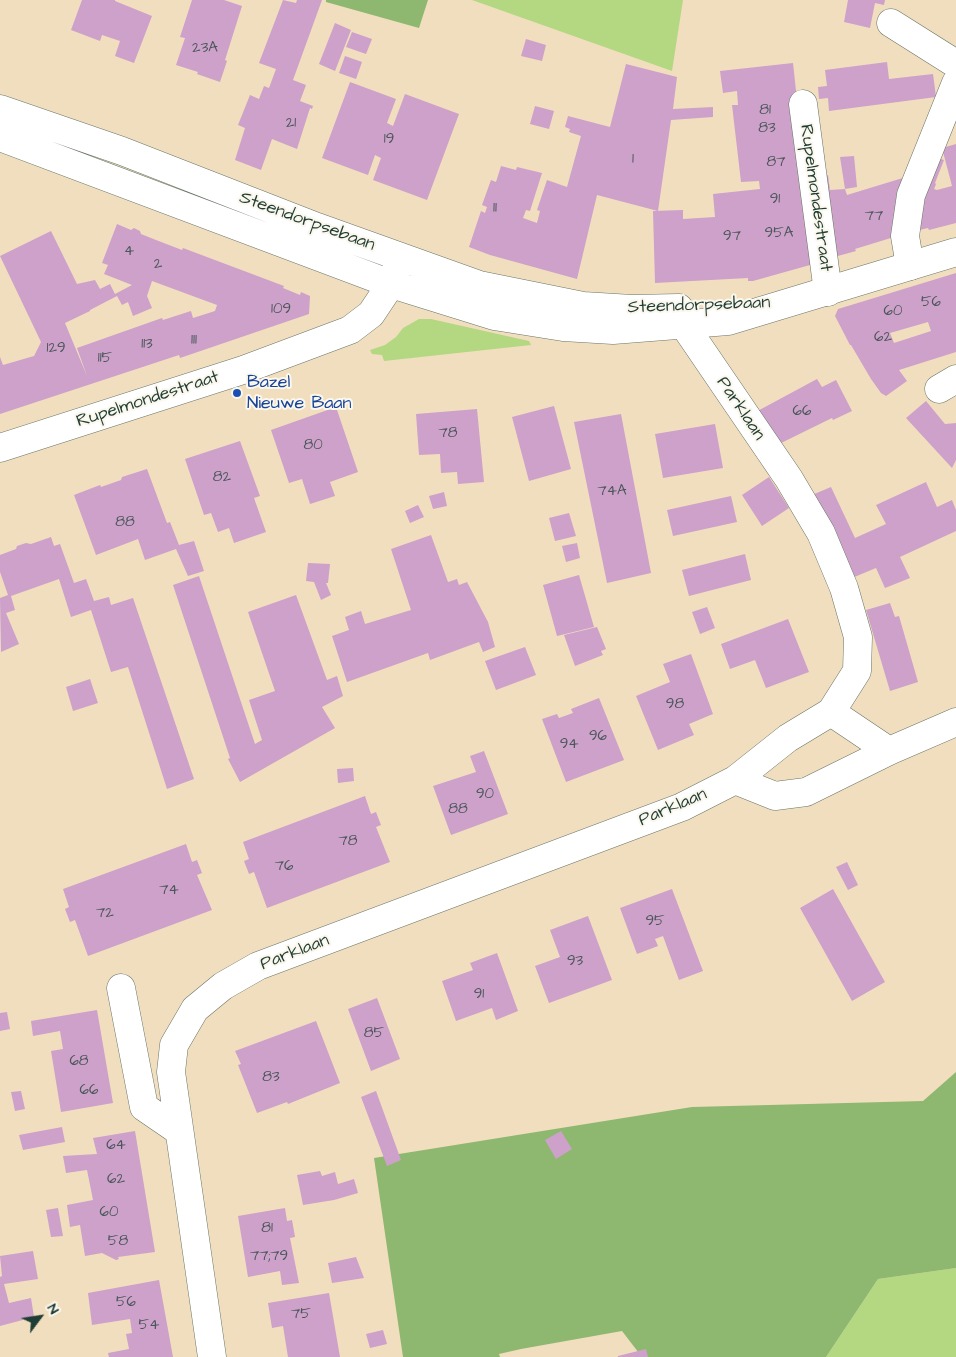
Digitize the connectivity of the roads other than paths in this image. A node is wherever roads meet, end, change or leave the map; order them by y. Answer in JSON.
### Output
{"nodes":[{"id":1,"x":891,"y":23,"type":"dead end"},
{"id":2,"x":956,"y":64,"type":"edge"},
{"id":3,"x":956,"y":83,"type":"edge"},
{"id":4,"x":803,"y":104,"type":"dead end"},
{"id":5,"x":0,"y":108,"type":"edge"},
{"id":6,"x":0,"y":137,"type":"edge"},
{"id":7,"x":956,"y":252,"type":"edge"},
{"id":8,"x":401,"y":256,"type":"junction"},
{"id":9,"x":910,"y":266,"type":"junction"},
{"id":10,"x":391,"y":284,"type":"junction"},
{"id":11,"x":828,"y":292,"type":"junction"},
{"id":12,"x":788,"y":302,"type":"junction"},
{"id":13,"x":684,"y":325,"type":"junction"},
{"id":14,"x":0,"y":448,"type":"edge"},
{"id":15,"x":831,"y":712,"type":"junction"},
{"id":16,"x":956,"y":722,"type":"edge"},
{"id":17,"x":889,"y":751,"type":"junction"},
{"id":18,"x":735,"y":780,"type":"junction"},
{"id":19,"x":121,"y":988,"type":"dead end"},
{"id":20,"x":179,"y":1131,"type":"junction"},
{"id":21,"x":212,"y":1357,"type":"edge"}],
"edges":[{"from":1,"to":2,"type":"street"},
{"from":3,"to":9,"type":"street"},
{"from":4,"to":11,"type":"street","name":"Rupelmondestraat"},
{"from":5,"to":8,"type":"street","name":"Steendorpsebaan"},
{"from":6,"to":10,"type":"street","name":"Steendorpsebaan"},
{"from":7,"to":9,"type":"street","name":"Rupelmondestraat"},
{"from":8,"to":10,"type":"street","name":"Rupelmondestraat"},
{"from":8,"to":12,"type":"street","name":"Steendorpsebaan"},
{"from":9,"to":11,"type":"street","name":"Rupelmondestraat"},
{"from":10,"to":13,"type":"street","name":"Steendorpsebaan"},
{"from":10,"to":14,"type":"street","name":"Rupelmondestraat"},
{"from":11,"to":12,"type":"street","name":"Rupelmondestraat"},
{"from":12,"to":13,"type":"street","name":"Steendorpsebaan"},
{"from":13,"to":15,"type":"street","name":"Parklaan"},
{"from":15,"to":17,"type":"street"},
{"from":15,"to":18,"type":"street","name":"Parklaan"},
{"from":16,"to":17,"type":"street"},
{"from":17,"to":18,"type":"street"},
{"from":18,"to":20,"type":"street","name":"Parklaan"},
{"from":19,"to":20,"type":"street"},
{"from":20,"to":21,"type":"street","name":"Parklaan"}]}
